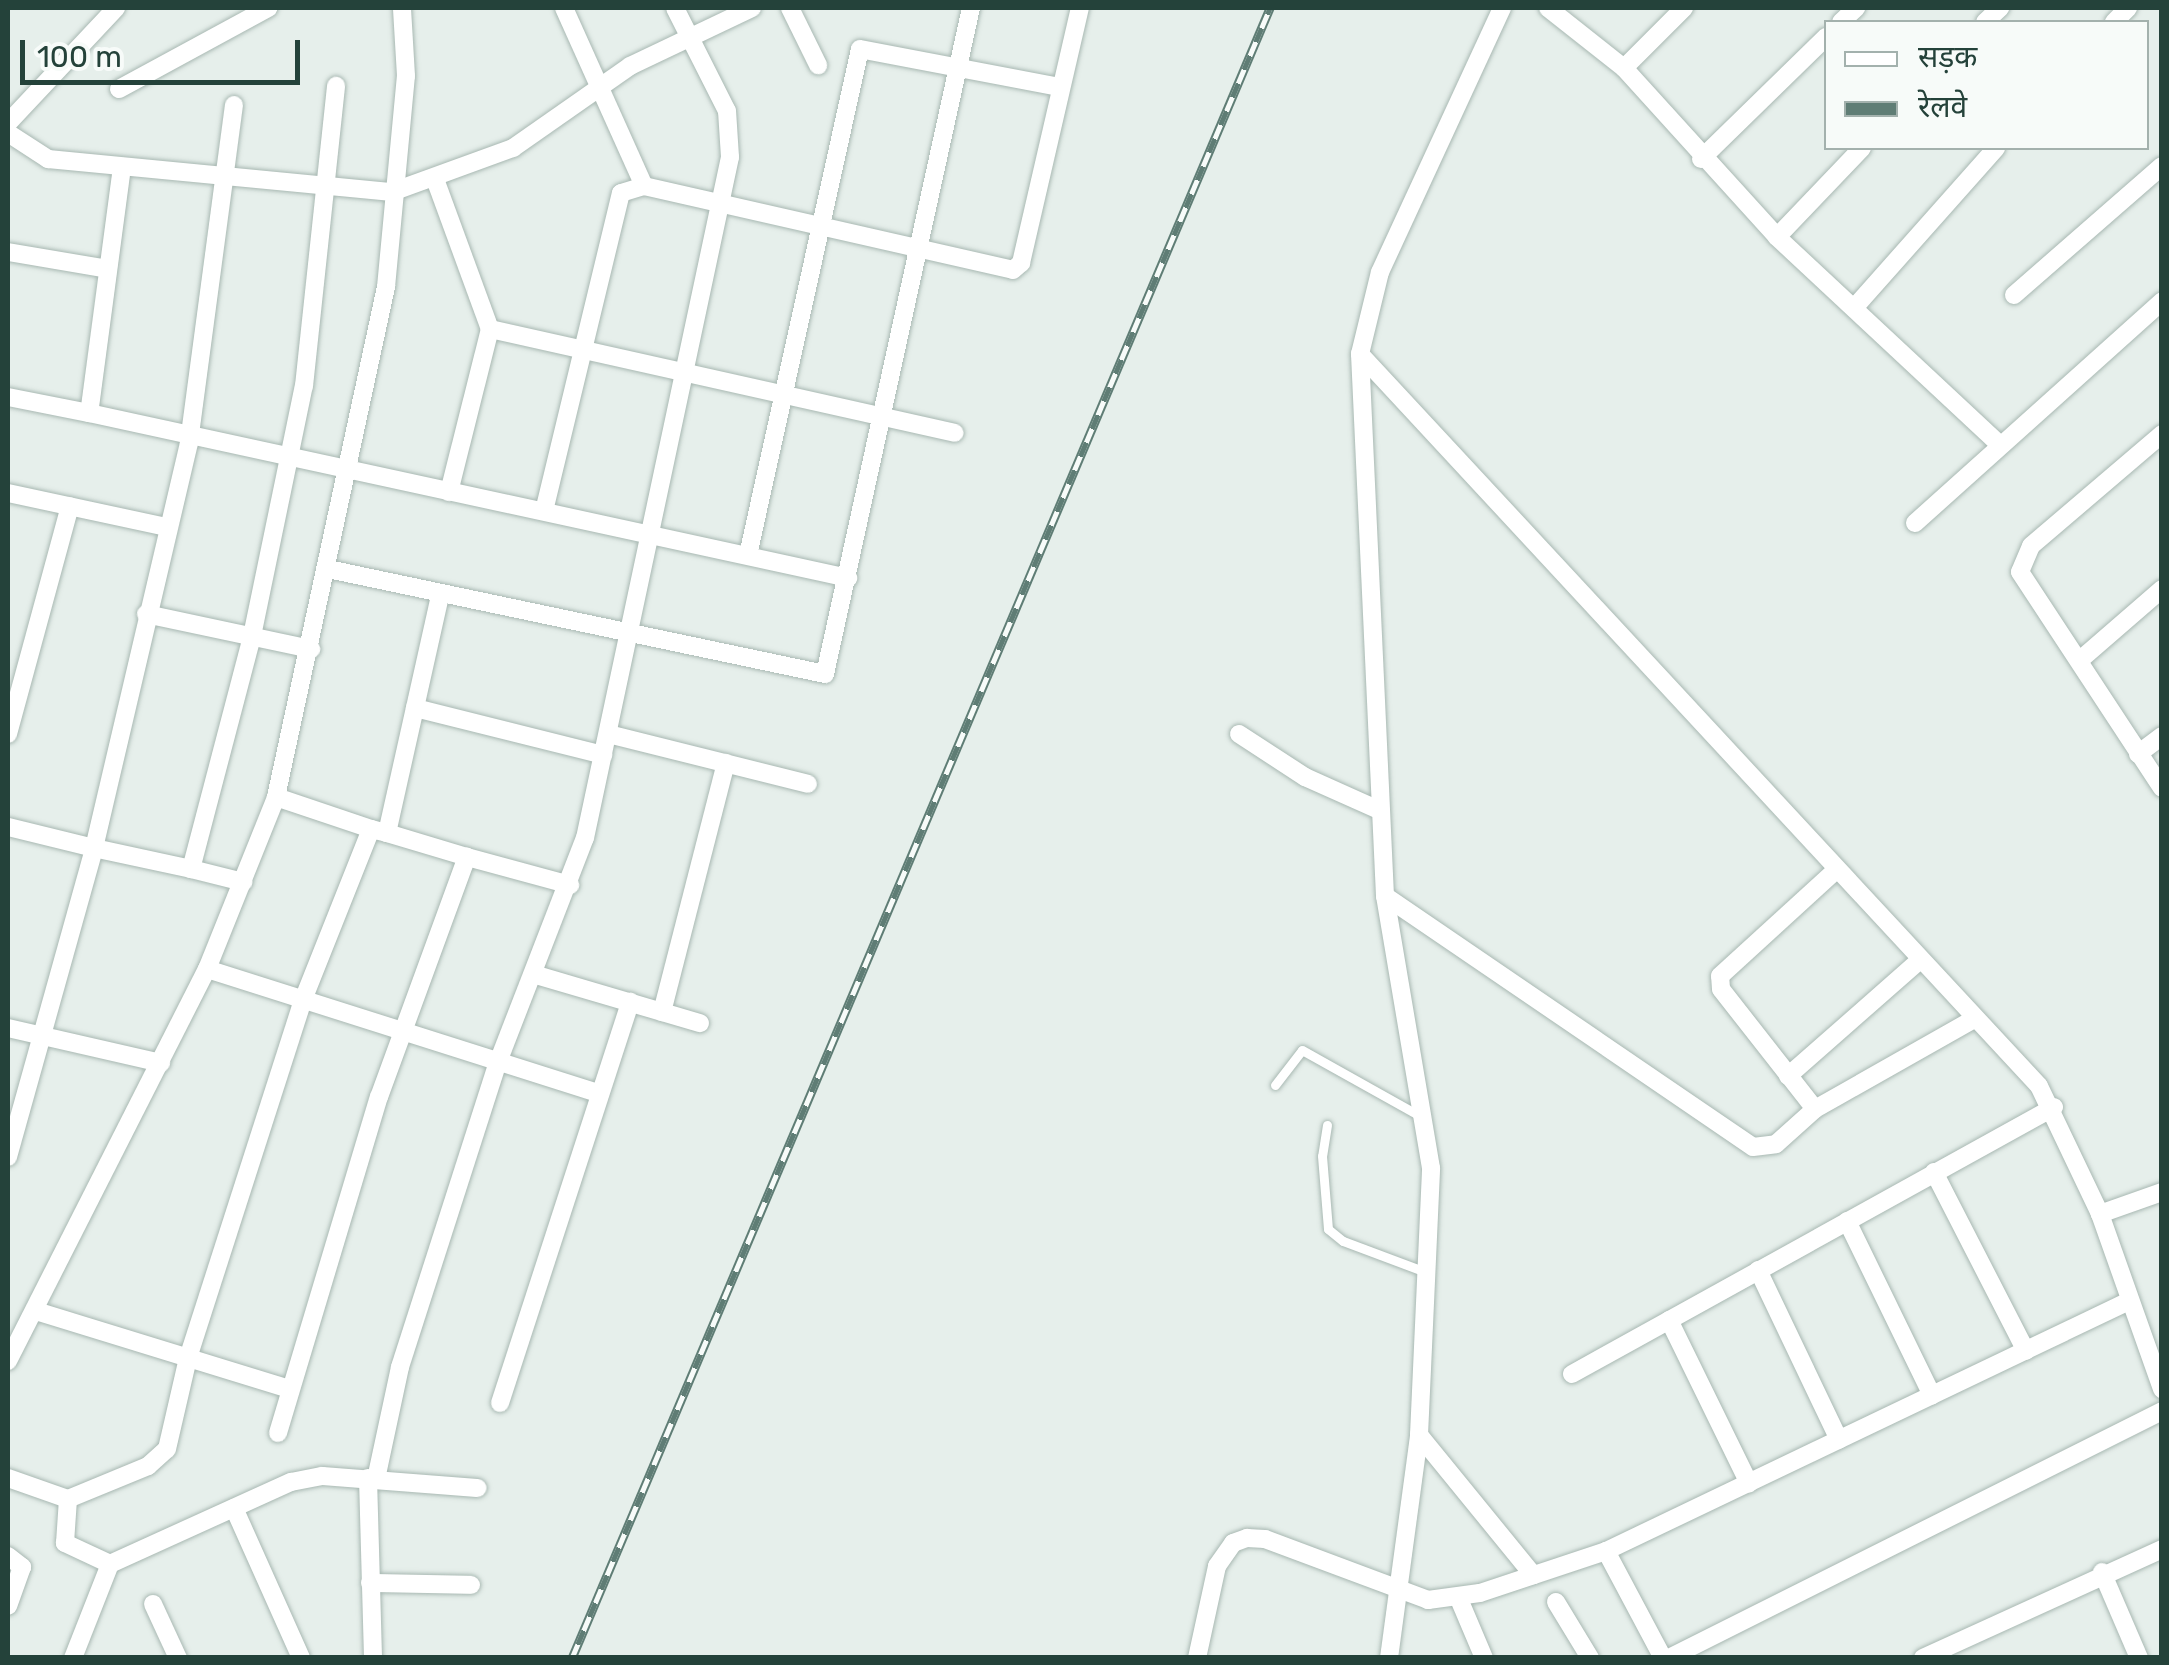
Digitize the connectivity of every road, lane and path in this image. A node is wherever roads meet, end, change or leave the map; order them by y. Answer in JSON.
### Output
{"nodes":[{"id":1,"x":116,"y":8,"type":"edge"},
{"id":2,"x":268,"y":8,"type":"edge"},
{"id":3,"x":402,"y":8,"type":"edge"},
{"id":4,"x":564,"y":8,"type":"edge"},
{"id":5,"x":675,"y":8,"type":"edge"},
{"id":6,"x":752,"y":8,"type":"edge"},
{"id":7,"x":971,"y":8,"type":"edge"},
{"id":8,"x":1080,"y":8,"type":"edge"},
{"id":9,"x":1502,"y":8,"type":"edge"},
{"id":10,"x":1548,"y":8,"type":"edge"},
{"id":11,"x":1684,"y":8,"type":"edge"},
{"id":12,"x":795,"y":9,"type":"edge"},
{"id":13,"x":689,"y":37,"type":"junction"},
{"id":14,"x":1824,"y":39,"type":"edge"},
{"id":15,"x":818,"y":65,"type":"dead end"},
{"id":16,"x":958,"y":65,"type":"junction"},
{"id":17,"x":1624,"y":68,"type":"junction"},
{"id":18,"x":600,"y":85,"type":"junction"},
{"id":19,"x":336,"y":86,"type":"dead end"},
{"id":20,"x":1060,"y":88,"type":"junction"},
{"id":21,"x":119,"y":89,"type":"dead end"},
{"id":22,"x":234,"y":104,"type":"dead end"},
{"id":23,"x":8,"y":123,"type":"edge"},
{"id":24,"x":8,"y":133,"type":"edge"},
{"id":25,"x":1860,"y":150,"type":"edge"},
{"id":26,"x":1994,"y":150,"type":"edge"},
{"id":27,"x":1702,"y":159,"type":"junction"},
{"id":28,"x":2162,"y":166,"type":"edge"},
{"id":29,"x":122,"y":167,"type":"junction"},
{"id":30,"x":226,"y":177,"type":"junction"},
{"id":31,"x":436,"y":179,"type":"junction"},
{"id":32,"x":644,"y":186,"type":"junction"},
{"id":33,"x":325,"y":187,"type":"junction"},
{"id":34,"x":392,"y":192,"type":"junction"},
{"id":35,"x":719,"y":207,"type":"junction"},
{"id":36,"x":818,"y":230,"type":"junction"},
{"id":37,"x":1776,"y":237,"type":"junction"},
{"id":38,"x":8,"y":252,"type":"edge"},
{"id":39,"x":918,"y":252,"type":"junction"},
{"id":40,"x":108,"y":270,"type":"junction"},
{"id":41,"x":2014,"y":295,"type":"dead end"},
{"id":42,"x":2162,"y":301,"type":"edge"},
{"id":43,"x":1854,"y":308,"type":"junction"},
{"id":44,"x":490,"y":329,"type":"junction"},
{"id":45,"x":582,"y":349,"type":"junction"},
{"id":46,"x":1360,"y":354,"type":"junction"},
{"id":47,"x":682,"y":373,"type":"junction"},
{"id":48,"x":8,"y":397,"type":"edge"},
{"id":49,"x":782,"y":397,"type":"junction"},
{"id":50,"x":89,"y":413,"type":"junction"},
{"id":51,"x":884,"y":417,"type":"junction"},
{"id":52,"x":955,"y":433,"type":"dead end"},
{"id":53,"x":2162,"y":434,"type":"edge"},
{"id":54,"x":190,"y":436,"type":"junction"},
{"id":55,"x":1998,"y":443,"type":"junction"},
{"id":56,"x":290,"y":458,"type":"junction"},
{"id":57,"x":351,"y":470,"type":"junction"},
{"id":58,"x":449,"y":492,"type":"junction"},
{"id":59,"x":8,"y":493,"type":"edge"},
{"id":60,"x":70,"y":506,"type":"junction"},
{"id":61,"x":544,"y":511,"type":"junction"},
{"id":62,"x":1915,"y":523,"type":"dead end"},
{"id":63,"x":166,"y":527,"type":"junction"},
{"id":64,"x":648,"y":536,"type":"junction"},
{"id":65,"x":748,"y":555,"type":"junction"},
{"id":66,"x":328,"y":569,"type":"junction"},
{"id":67,"x":848,"y":578,"type":"junction"},
{"id":68,"x":2162,"y":589,"type":"edge"},
{"id":69,"x":440,"y":596,"type":"junction"},
{"id":70,"x":146,"y":614,"type":"junction"},
{"id":71,"x":627,"y":634,"type":"junction"},
{"id":72,"x":252,"y":636,"type":"junction"},
{"id":73,"x":311,"y":649,"type":"junction"},
{"id":74,"x":2080,"y":660,"type":"junction"},
{"id":75,"x":415,"y":708,"type":"junction"},
{"id":76,"x":8,"y":734,"type":"edge"},
{"id":77,"x":608,"y":734,"type":"junction"},
{"id":78,"x":1239,"y":734,"type":"dead end"},
{"id":79,"x":2162,"y":736,"type":"edge"},
{"id":80,"x":2138,"y":754,"type":"junction"},
{"id":81,"x":602,"y":755,"type":"junction"},
{"id":82,"x":726,"y":763,"type":"junction"},
{"id":83,"x":808,"y":784,"type":"dead end"},
{"id":84,"x":2162,"y":788,"type":"edge"},
{"id":85,"x":276,"y":797,"type":"junction"},
{"id":86,"x":1381,"y":811,"type":"junction"},
{"id":87,"x":8,"y":827,"type":"edge"},
{"id":88,"x":379,"y":831,"type":"junction"},
{"id":89,"x":94,"y":848,"type":"junction"},
{"id":90,"x":467,"y":857,"type":"junction"},
{"id":91,"x":191,"y":869,"type":"junction"},
{"id":92,"x":1836,"y":870,"type":"junction"},
{"id":93,"x":243,"y":882,"type":"junction"},
{"id":94,"x":570,"y":885,"type":"junction"},
{"id":95,"x":1385,"y":896,"type":"junction"},
{"id":96,"x":1920,"y":960,"type":"junction"},
{"id":97,"x":207,"y":969,"type":"junction"},
{"id":98,"x":533,"y":974,"type":"junction"},
{"id":99,"x":303,"y":1000,"type":"junction"},
{"id":100,"x":630,"y":1002,"type":"junction"},
{"id":101,"x":662,"y":1012,"type":"junction"},
{"id":102,"x":1974,"y":1018,"type":"junction"},
{"id":103,"x":700,"y":1023,"type":"dead end"},
{"id":104,"x":8,"y":1028,"type":"edge"},
{"id":105,"x":403,"y":1032,"type":"junction"},
{"id":106,"x":42,"y":1036,"type":"junction"},
{"id":107,"x":498,"y":1062,"type":"junction"},
{"id":108,"x":161,"y":1063,"type":"junction"},
{"id":109,"x":1788,"y":1076,"type":"junction"},
{"id":110,"x":1276,"y":1086,"type":"dead end"},
{"id":111,"x":600,"y":1094,"type":"junction"},
{"id":112,"x":2054,"y":1108,"type":"junction"},
{"id":113,"x":1815,"y":1109,"type":"junction"},
{"id":114,"x":1427,"y":1120,"type":"junction"},
{"id":115,"x":1328,"y":1125,"type":"dead end"},
{"id":116,"x":8,"y":1156,"type":"edge"},
{"id":117,"x":1934,"y":1172,"type":"junction"},
{"id":118,"x":2162,"y":1192,"type":"edge"},
{"id":119,"x":2100,"y":1214,"type":"junction"},
{"id":120,"x":1847,"y":1220,"type":"junction"},
{"id":121,"x":1758,"y":1270,"type":"junction"},
{"id":122,"x":1428,"y":1273,"type":"junction"},
{"id":123,"x":2129,"y":1301,"type":"junction"},
{"id":124,"x":36,"y":1311,"type":"junction"},
{"id":125,"x":1670,"y":1320,"type":"junction"},
{"id":126,"x":2026,"y":1350,"type":"junction"},
{"id":127,"x":188,"y":1358,"type":"junction"},
{"id":128,"x":8,"y":1362,"type":"edge"},
{"id":129,"x":2157,"y":1367,"type":"edge"},
{"id":130,"x":1572,"y":1374,"type":"dead end"},
{"id":131,"x":289,"y":1389,"type":"junction"},
{"id":132,"x":2162,"y":1389,"type":"edge"},
{"id":133,"x":1932,"y":1396,"type":"junction"},
{"id":134,"x":500,"y":1403,"type":"dead end"},
{"id":135,"x":2162,"y":1411,"type":"edge"},
{"id":136,"x":278,"y":1433,"type":"dead end"},
{"id":137,"x":1418,"y":1435,"type":"junction"},
{"id":138,"x":1839,"y":1440,"type":"junction"},
{"id":139,"x":8,"y":1478,"type":"edge"},
{"id":140,"x":372,"y":1479,"type":"junction"},
{"id":141,"x":1749,"y":1482,"type":"junction"},
{"id":142,"x":478,"y":1488,"type":"dead end"},
{"id":143,"x":68,"y":1500,"type":"junction"},
{"id":144,"x":234,"y":1508,"type":"junction"},
{"id":145,"x":2162,"y":1549,"type":"edge"},
{"id":146,"x":1606,"y":1551,"type":"junction"},
{"id":147,"x":8,"y":1556,"type":"edge"},
{"id":148,"x":110,"y":1564,"type":"junction"},
{"id":149,"x":2102,"y":1572,"type":"junction"},
{"id":150,"x":1533,"y":1575,"type":"junction"},
{"id":151,"x":370,"y":1582,"type":"junction"},
{"id":152,"x":471,"y":1585,"type":"dead end"},
{"id":153,"x":1397,"y":1593,"type":"junction"},
{"id":154,"x":1459,"y":1599,"type":"junction"},
{"id":155,"x":1556,"y":1602,"type":"dead end"},
{"id":156,"x":153,"y":1604,"type":"dead end"},
{"id":157,"x":8,"y":1606,"type":"edge"},
{"id":158,"x":171,"y":1652,"type":"edge"},
{"id":159,"x":73,"y":1658,"type":"edge"},
{"id":160,"x":301,"y":1658,"type":"edge"},
{"id":161,"x":373,"y":1658,"type":"edge"},
{"id":162,"x":1197,"y":1658,"type":"edge"},
{"id":163,"x":1389,"y":1658,"type":"edge"},
{"id":164,"x":1484,"y":1658,"type":"edge"},
{"id":165,"x":1590,"y":1658,"type":"edge"},
{"id":166,"x":1666,"y":1658,"type":"edge"},
{"id":167,"x":1923,"y":1658,"type":"edge"},
{"id":168,"x":2139,"y":1658,"type":"edge"}],
"edges":[{"from":1,"to":23,"type":"street"},
{"from":2,"to":21,"type":"street"},
{"from":3,"to":34,"type":"street"},
{"from":4,"to":18,"type":"street"},
{"from":5,"to":13,"type":"street"},
{"from":6,"to":13,"type":"street"},
{"from":7,"to":16,"type":"street"},
{"from":8,"to":20,"type":"street"},
{"from":9,"to":46,"type":"street"},
{"from":10,"to":17,"type":"street"},
{"from":11,"to":17,"type":"street"},
{"from":12,"to":15,"type":"street"},
{"from":13,"to":18,"type":"street"},
{"from":13,"to":35,"type":"street"},
{"from":14,"to":27,"type":"street"},
{"from":16,"to":20,"type":"street"},
{"from":16,"to":36,"type":"street"},
{"from":16,"to":39,"type":"street"},
{"from":17,"to":27,"type":"street"},
{"from":18,"to":31,"type":"street"},
{"from":18,"to":32,"type":"street"},
{"from":19,"to":33,"type":"street"},
{"from":20,"to":39,"type":"street"},
{"from":22,"to":30,"type":"street"},
{"from":24,"to":29,"type":"street"},
{"from":25,"to":37,"type":"street"},
{"from":26,"to":43,"type":"street"},
{"from":27,"to":37,"type":"street"},
{"from":28,"to":41,"type":"street"},
{"from":29,"to":30,"type":"street"},
{"from":29,"to":40,"type":"street"},
{"from":30,"to":33,"type":"street"},
{"from":30,"to":54,"type":"street"},
{"from":31,"to":34,"type":"street"},
{"from":31,"to":44,"type":"street"},
{"from":32,"to":35,"type":"street"},
{"from":32,"to":45,"type":"street"},
{"from":33,"to":34,"type":"street"},
{"from":33,"to":56,"type":"street"},
{"from":34,"to":57,"type":"street"},
{"from":35,"to":36,"type":"street"},
{"from":35,"to":47,"type":"street"},
{"from":36,"to":39,"type":"street"},
{"from":36,"to":49,"type":"street"},
{"from":37,"to":43,"type":"street"},
{"from":38,"to":40,"type":"street"},
{"from":39,"to":51,"type":"street"},
{"from":40,"to":50,"type":"street"},
{"from":42,"to":55,"type":"street"},
{"from":43,"to":55,"type":"street"},
{"from":44,"to":45,"type":"street"},
{"from":44,"to":58,"type":"street"},
{"from":45,"to":47,"type":"street"},
{"from":45,"to":61,"type":"street"},
{"from":46,"to":86,"type":"street"},
{"from":46,"to":92,"type":"street"},
{"from":47,"to":49,"type":"street"},
{"from":47,"to":64,"type":"street"},
{"from":48,"to":50,"type":"street"},
{"from":49,"to":51,"type":"street"},
{"from":49,"to":65,"type":"street"},
{"from":50,"to":54,"type":"street"},
{"from":51,"to":52,"type":"street"},
{"from":51,"to":67,"type":"street"},
{"from":53,"to":74,"type":"street"},
{"from":54,"to":56,"type":"street"},
{"from":54,"to":63,"type":"street"},
{"from":55,"to":62,"type":"street"},
{"from":56,"to":57,"type":"street"},
{"from":56,"to":72,"type":"street"},
{"from":57,"to":58,"type":"street"},
{"from":57,"to":66,"type":"street"},
{"from":58,"to":61,"type":"street"},
{"from":59,"to":60,"type":"street"},
{"from":60,"to":63,"type":"street"},
{"from":60,"to":76,"type":"street"},
{"from":61,"to":64,"type":"street"},
{"from":63,"to":70,"type":"street"},
{"from":64,"to":65,"type":"street"},
{"from":64,"to":71,"type":"street"},
{"from":65,"to":67,"type":"street"},
{"from":66,"to":69,"type":"street"},
{"from":66,"to":73,"type":"street"},
{"from":67,"to":71,"type":"street"},
{"from":68,"to":74,"type":"street"},
{"from":69,"to":71,"type":"street"},
{"from":69,"to":75,"type":"street"},
{"from":70,"to":72,"type":"street"},
{"from":70,"to":89,"type":"street"},
{"from":71,"to":77,"type":"street"},
{"from":72,"to":73,"type":"street"},
{"from":72,"to":91,"type":"street"},
{"from":73,"to":85,"type":"street"},
{"from":74,"to":80,"type":"street"},
{"from":75,"to":81,"type":"street"},
{"from":75,"to":88,"type":"street"},
{"from":77,"to":81,"type":"street"},
{"from":77,"to":82,"type":"street"},
{"from":78,"to":86,"type":"street"},
{"from":79,"to":80,"type":"street"},
{"from":80,"to":84,"type":"street"},
{"from":81,"to":94,"type":"street"},
{"from":82,"to":83,"type":"street"},
{"from":82,"to":101,"type":"street"},
{"from":85,"to":88,"type":"street"},
{"from":85,"to":93,"type":"street"},
{"from":86,"to":95,"type":"street"},
{"from":87,"to":89,"type":"street"},
{"from":88,"to":90,"type":"street"},
{"from":88,"to":99,"type":"street"},
{"from":89,"to":91,"type":"street"},
{"from":89,"to":106,"type":"street"},
{"from":90,"to":94,"type":"street"},
{"from":90,"to":105,"type":"street"},
{"from":91,"to":93,"type":"street"},
{"from":92,"to":96,"type":"street"},
{"from":92,"to":109,"type":"street"},
{"from":93,"to":97,"type":"street"},
{"from":94,"to":98,"type":"street"},
{"from":95,"to":113,"type":"street"},
{"from":95,"to":114,"type":"street"},
{"from":96,"to":102,"type":"street"},
{"from":96,"to":109,"type":"street"},
{"from":97,"to":99,"type":"street"},
{"from":97,"to":108,"type":"street"},
{"from":98,"to":100,"type":"street"},
{"from":98,"to":107,"type":"street"},
{"from":99,"to":105,"type":"street"},
{"from":99,"to":127,"type":"street"},
{"from":100,"to":101,"type":"street"},
{"from":100,"to":111,"type":"street"},
{"from":101,"to":103,"type":"street"},
{"from":102,"to":112,"type":"street"},
{"from":102,"to":113,"type":"street"},
{"from":104,"to":106,"type":"street"},
{"from":105,"to":107,"type":"street"},
{"from":105,"to":131,"type":"street"},
{"from":106,"to":108,"type":"street"},
{"from":106,"to":116,"type":"street"},
{"from":107,"to":111,"type":"street"},
{"from":107,"to":140,"type":"street"},
{"from":108,"to":124,"type":"street"},
{"from":109,"to":113,"type":"street"},
{"from":110,"to":114,"type":"lane"},
{"from":111,"to":134,"type":"street"},
{"from":112,"to":117,"type":"street"},
{"from":112,"to":119,"type":"street"},
{"from":114,"to":122,"type":"street"},
{"from":115,"to":122,"type":"lane"},
{"from":117,"to":120,"type":"street"},
{"from":117,"to":126,"type":"street"},
{"from":118,"to":119,"type":"street"},
{"from":119,"to":123,"type":"street"},
{"from":120,"to":121,"type":"street"},
{"from":120,"to":133,"type":"street"},
{"from":121,"to":125,"type":"street"},
{"from":121,"to":138,"type":"street"},
{"from":122,"to":137,"type":"street"},
{"from":123,"to":126,"type":"street"},
{"from":123,"to":129,"type":"street"},
{"from":124,"to":127,"type":"street"},
{"from":124,"to":128,"type":"street"},
{"from":125,"to":130,"type":"street"},
{"from":125,"to":141,"type":"street"},
{"from":126,"to":133,"type":"street"},
{"from":127,"to":131,"type":"street"},
{"from":127,"to":143,"type":"street"},
{"from":129,"to":132,"type":"street"},
{"from":131,"to":136,"type":"street"},
{"from":133,"to":138,"type":"street"},
{"from":135,"to":166,"type":"street"},
{"from":137,"to":150,"type":"street"},
{"from":137,"to":153,"type":"street"},
{"from":138,"to":141,"type":"street"},
{"from":139,"to":143,"type":"street"},
{"from":140,"to":142,"type":"street"},
{"from":140,"to":144,"type":"street"},
{"from":140,"to":151,"type":"street"},
{"from":141,"to":146,"type":"street"},
{"from":143,"to":148,"type":"street"},
{"from":144,"to":148,"type":"street"},
{"from":144,"to":160,"type":"street"},
{"from":145,"to":149,"type":"street"},
{"from":146,"to":150,"type":"street"},
{"from":146,"to":166,"type":"street"},
{"from":147,"to":157,"type":"street"},
{"from":148,"to":159,"type":"street"},
{"from":149,"to":167,"type":"street"},
{"from":149,"to":168,"type":"street"},
{"from":150,"to":154,"type":"street"},
{"from":151,"to":152,"type":"street"},
{"from":151,"to":161,"type":"street"},
{"from":153,"to":154,"type":"street"},
{"from":153,"to":162,"type":"street"},
{"from":153,"to":163,"type":"street"},
{"from":154,"to":164,"type":"street"},
{"from":155,"to":165,"type":"street"},
{"from":156,"to":158,"type":"street"}]}
